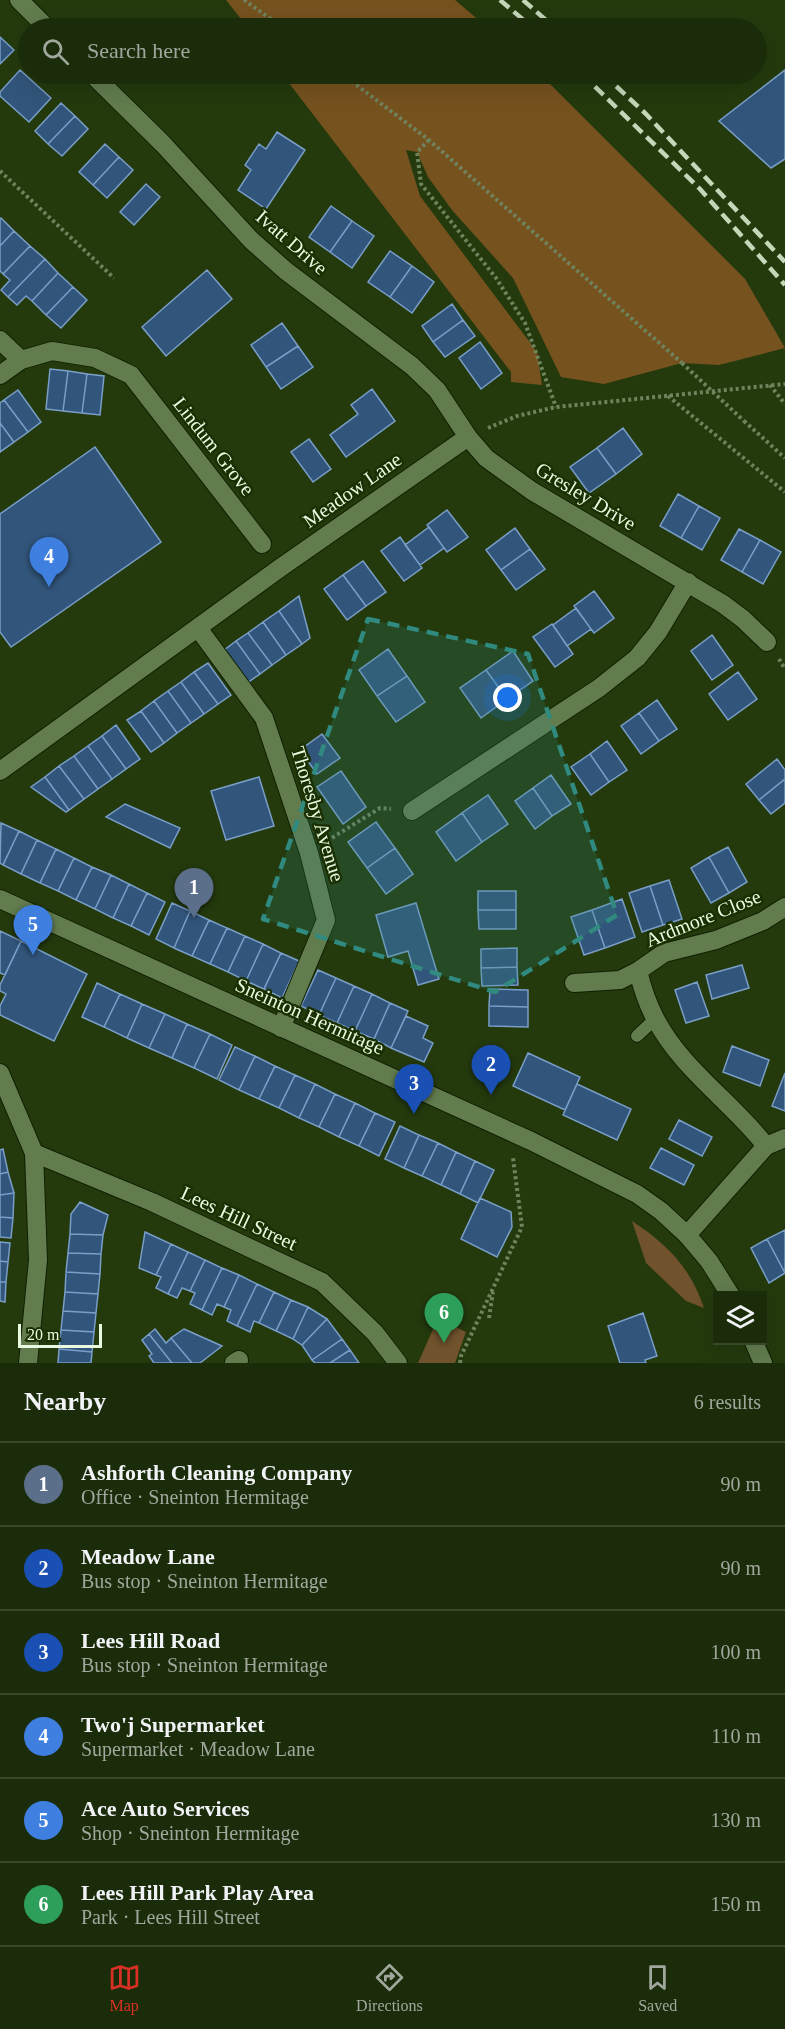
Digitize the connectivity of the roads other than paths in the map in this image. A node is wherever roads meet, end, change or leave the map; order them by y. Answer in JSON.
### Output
{"nodes":[{"id":1,"x":20,"y":0,"type":"edge"},
{"id":2,"x":37,"y":18,"type":"edge"},
{"id":3,"x":102,"y":84,"type":"edge"},
{"id":4,"x":0,"y":340,"type":"edge"},
{"id":5,"x":21,"y":360,"type":"junction"},
{"id":6,"x":0,"y":375,"type":"edge"},
{"id":7,"x":468,"y":437,"type":"junction"},
{"id":8,"x":261,"y":544,"type":"dead end"},
{"id":9,"x":688,"y":582,"type":"junction"},
{"id":10,"x":198,"y":628,"type":"junction"},
{"id":11,"x":767,"y":642,"type":"dead end"},
{"id":12,"x":0,"y":771,"type":"edge"},
{"id":13,"x":412,"y":811,"type":"road end"},
{"id":14,"x":0,"y":899,"type":"edge"},
{"id":15,"x":785,"y":907,"type":"edge"},
{"id":16,"x":638,"y":971,"type":"junction"},
{"id":17,"x":574,"y":983,"type":"dead end"},
{"id":18,"x":655,"y":1019,"type":"junction"},
{"id":19,"x":281,"y":1028,"type":"junction"},
{"id":20,"x":637,"y":1036,"type":"dead end"},
{"id":21,"x":0,"y":1073,"type":"edge"},
{"id":22,"x":780,"y":1141,"type":"edge"},
{"id":23,"x":34,"y":1153,"type":"junction"},
{"id":24,"x":687,"y":1235,"type":"junction"},
{"id":25,"x":728,"y":1291,"type":"edge"},
{"id":26,"x":755,"y":1345,"type":"edge"},
{"id":27,"x":28,"y":1363,"type":"edge"},
{"id":28,"x":398,"y":1363,"type":"edge"},
{"id":29,"x":763,"y":1363,"type":"edge"}],
"edges":[{"from":1,"to":2,"type":"street"},
{"from":3,"to":7,"type":"street","name":"Ivatt Drive"},
{"from":4,"to":5,"type":"street"},
{"from":5,"to":6,"type":"street"},
{"from":5,"to":8,"type":"street","name":"Lindum Grove"},
{"from":7,"to":9,"type":"street","name":"Gresley Drive"},
{"from":7,"to":10,"type":"street","name":"Meadow Lane"},
{"from":9,"to":11,"type":"street","name":"Gresley Drive"},
{"from":9,"to":13,"type":"street"},
{"from":10,"to":12,"type":"street","name":"Meadow Lane"},
{"from":10,"to":19,"type":"street","name":"Thoresby Avenue"},
{"from":14,"to":19,"type":"street","name":"Sneinton Hermitage"},
{"from":15,"to":16,"type":"street","name":"Ardmore Close"},
{"from":16,"to":17,"type":"street","name":"Ardmore Close"},
{"from":16,"to":18,"type":"street","name":"Ardmore Close"},
{"from":18,"to":20,"type":"lane"},
{"from":18,"to":22,"type":"street","name":"Ardmore Close"},
{"from":19,"to":24,"type":"street","name":"Sneinton Hermitage"},
{"from":21,"to":23,"type":"street"},
{"from":22,"to":24,"type":"street"},
{"from":23,"to":27,"type":"street"},
{"from":23,"to":28,"type":"street","name":"Lees Hill Street"},
{"from":24,"to":25,"type":"street","name":"Sneinton Hermitage"},
{"from":26,"to":29,"type":"street"}]}
